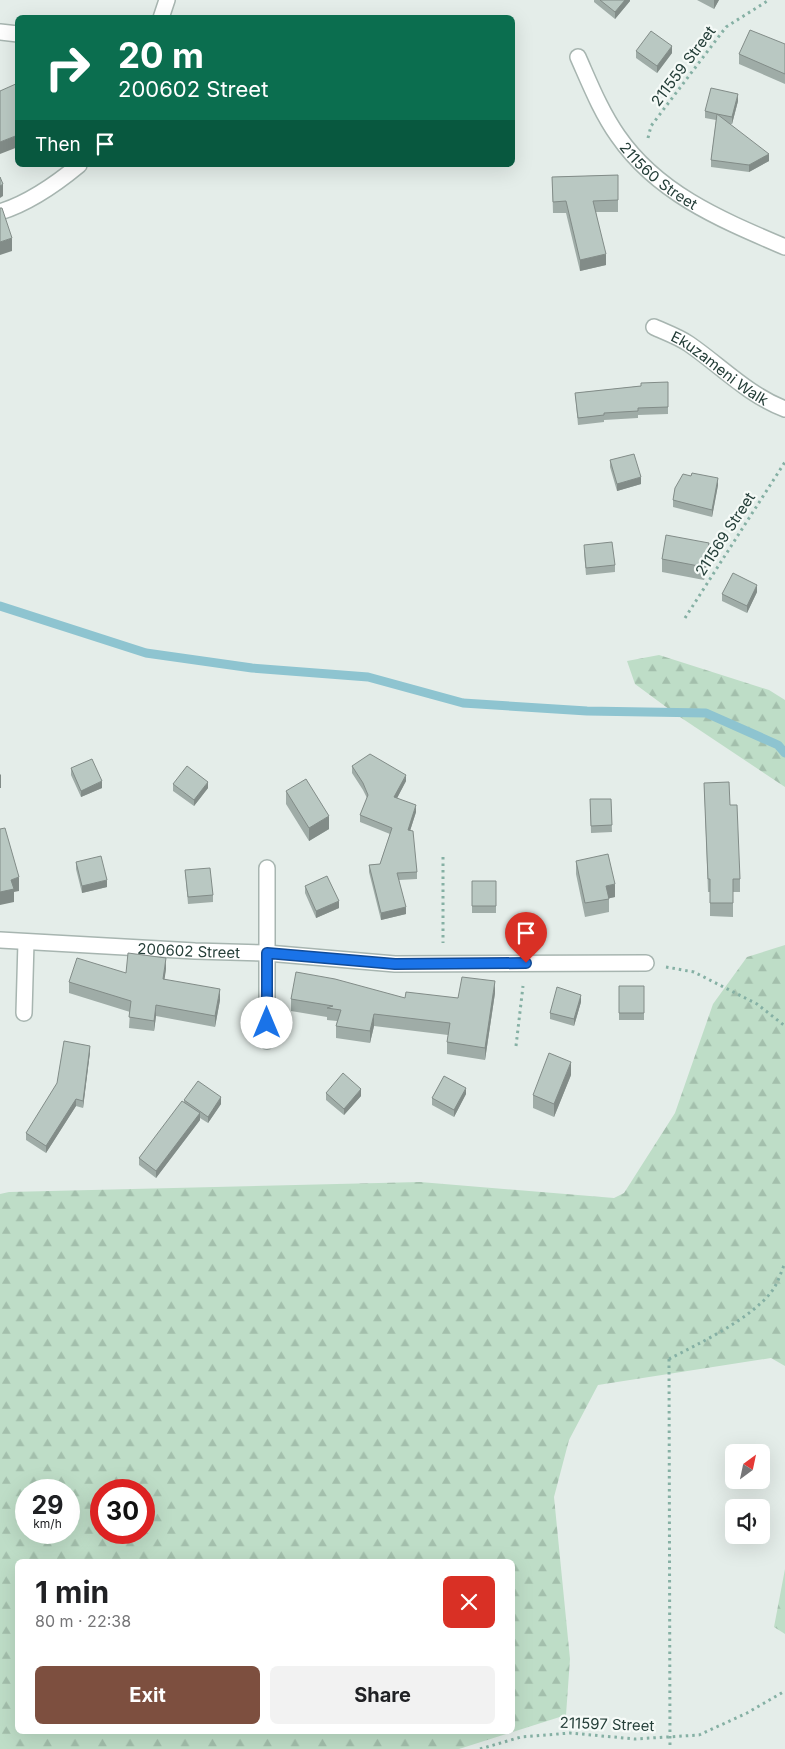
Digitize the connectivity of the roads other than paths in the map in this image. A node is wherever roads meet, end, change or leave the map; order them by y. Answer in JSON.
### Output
{"nodes":[{"id":1,"x":167,"y":0,"type":"edge"},
{"id":2,"x":161,"y":15,"type":"edge"},
{"id":3,"x":0,"y":32,"type":"edge"},
{"id":4,"x":15,"y":34,"type":"edge"},
{"id":5,"x":578,"y":58,"type":"dead end"},
{"id":6,"x":77,"y":167,"type":"edge"},
{"id":7,"x":0,"y":212,"type":"edge"},
{"id":8,"x":785,"y":247,"type":"edge"},
{"id":9,"x":654,"y":326,"type":"dead end"},
{"id":10,"x":785,"y":409,"type":"edge"},
{"id":11,"x":267,"y":868,"type":"dead end"},
{"id":12,"x":0,"y":940,"type":"edge"},
{"id":13,"x":26,"y":942,"type":"junction"},
{"id":14,"x":267,"y":953,"type":"junction"},
{"id":15,"x":646,"y":963,"type":"road end"},
{"id":16,"x":24,"y":1013,"type":"dead end"},
{"id":17,"x":267,"y":1041,"type":"dead end"}],
"edges":[{"from":1,"to":2,"type":"street"},
{"from":3,"to":4,"type":"street"},
{"from":5,"to":8,"type":"street","name":"211560 Street"},
{"from":6,"to":7,"type":"street"},
{"from":9,"to":10,"type":"street","name":"Ekuzameni Walk"},
{"from":11,"to":14,"type":"street"},
{"from":12,"to":13,"type":"street","name":"200602 Street"},
{"from":13,"to":14,"type":"street","name":"200602 Street"},
{"from":13,"to":16,"type":"street"},
{"from":14,"to":15,"type":"street","name":"200602 Street"},
{"from":14,"to":17,"type":"street"}]}
